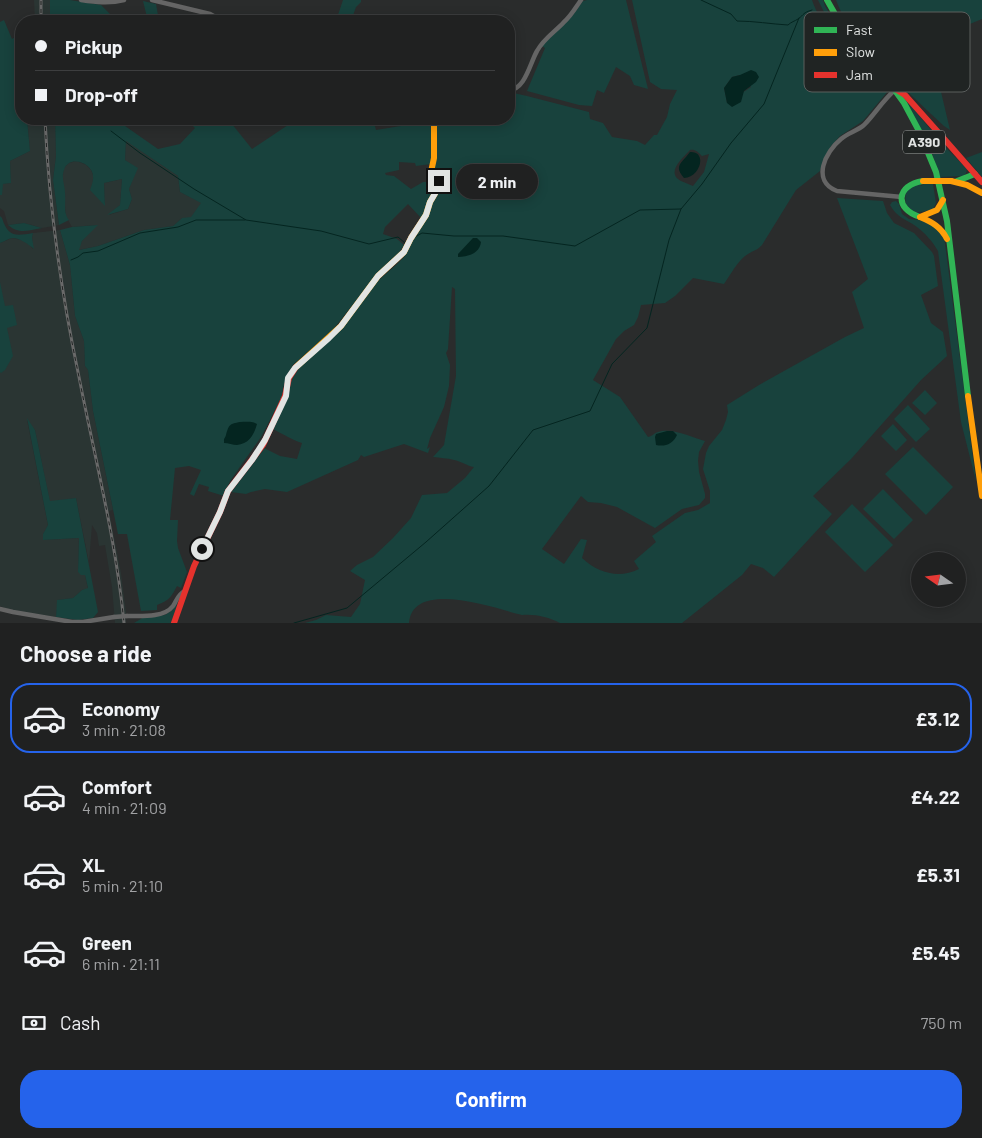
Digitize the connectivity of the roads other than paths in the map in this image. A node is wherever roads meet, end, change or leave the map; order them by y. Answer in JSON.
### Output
{"nodes":[{"id":1,"x":81,"y":0,"type":"edge"},
{"id":2,"x":124,"y":0,"type":"edge"},
{"id":3,"x":152,"y":0,"type":"edge"},
{"id":4,"x":581,"y":0,"type":"edge"},
{"id":5,"x":827,"y":0,"type":"edge"},
{"id":6,"x":834,"y":12,"type":"edge"},
{"id":7,"x":212,"y":15,"type":"edge"},
{"id":8,"x":515,"y":89,"type":"edge"},
{"id":9,"x":893,"y":92,"type":"edge"},
{"id":10,"x":896,"y":92,"type":"edge"},
{"id":11,"x":901,"y":92,"type":"edge"},
{"id":12,"x":434,"y":125,"type":"edge"},
{"id":13,"x":975,"y":174,"type":"junction"},
{"id":14,"x":982,"y":182,"type":"edge"},
{"id":15,"x":966,"y":183,"type":"junction"},
{"id":16,"x":982,"y":193,"type":"edge"},
{"id":17,"x":902,"y":197,"type":"junction"},
{"id":18,"x":943,"y":199,"type":"junction"},
{"id":19,"x":920,"y":217,"type":"junction"},
{"id":20,"x":950,"y":243,"type":"junction"},
{"id":21,"x":982,"y":496,"type":"edge"},
{"id":22,"x":185,"y":590,"type":"junction"},
{"id":23,"x":0,"y":609,"type":"edge"},
{"id":24,"x":174,"y":623,"type":"edge"}],
"edges":[{"from":1,"to":2,"type":"street"},
{"from":3,"to":7,"type":"street"},
{"from":4,"to":8,"type":"street"},
{"from":5,"to":6,"type":"main road","number":"A390"},
{"from":9,"to":17,"type":"street"},
{"from":10,"to":18,"type":"main road","number":"A390"},
{"from":11,"to":13,"type":"main road"},
{"from":12,"to":22,"type":"main road"},
{"from":13,"to":14,"type":"main road"},
{"from":13,"to":15,"type":"main road"},
{"from":15,"to":16,"type":"main road"},
{"from":15,"to":17,"type":"main road","bridge":true},
{"from":17,"to":19,"type":"main road"},
{"from":18,"to":19,"type":"main road"},
{"from":18,"to":20,"type":"main road","number":"A390"},
{"from":19,"to":20,"type":"main road"},
{"from":20,"to":21,"type":"main road","number":"A390"},
{"from":22,"to":23,"type":"street","bridge":true},
{"from":22,"to":24,"type":"main road"}]}
